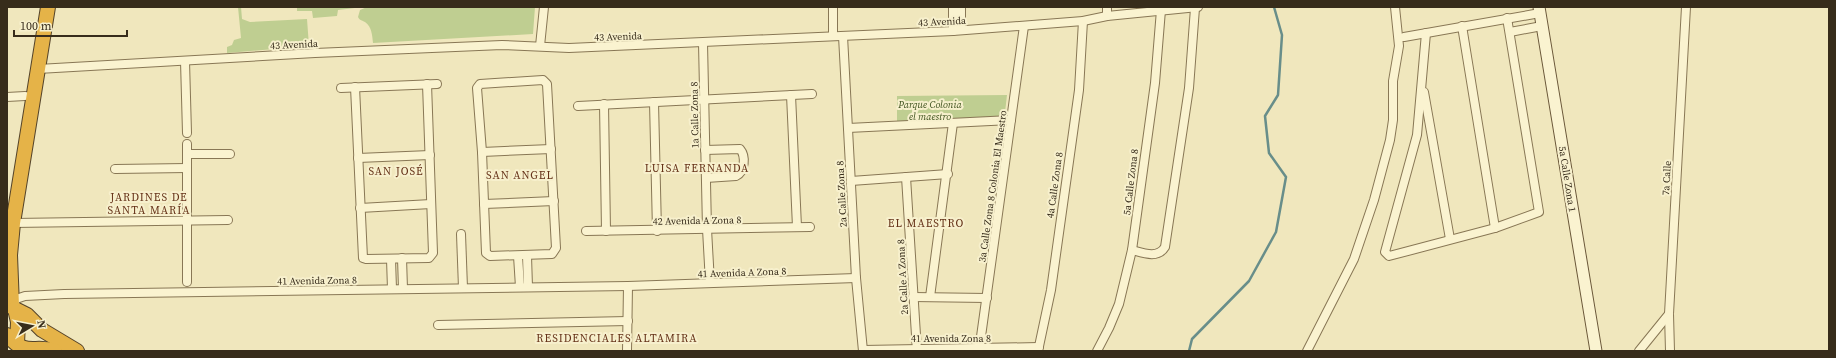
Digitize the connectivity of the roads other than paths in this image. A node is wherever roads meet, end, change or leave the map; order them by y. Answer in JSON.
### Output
{"nodes":[{"id":1,"x":40,"y":7,"type":"edge"},
{"id":2,"x":48,"y":7,"type":"edge"},
{"id":3,"x":544,"y":7,"type":"edge"},
{"id":4,"x":833,"y":7,"type":"edge"},
{"id":5,"x":953,"y":7,"type":"edge"},
{"id":6,"x":961,"y":7,"type":"edge"},
{"id":7,"x":1197,"y":7,"type":"edge"},
{"id":8,"x":1395,"y":7,"type":"edge"},
{"id":9,"x":1686,"y":7,"type":"edge"},
{"id":10,"x":1161,"y":10,"type":"junction"},
{"id":11,"x":1539,"y":10,"type":"edge"},
{"id":12,"x":1107,"y":11,"type":"edge"},
{"id":13,"x":1520,"y":16,"type":"junction"},
{"id":14,"x":1507,"y":18,"type":"junction"},
{"id":15,"x":1083,"y":22,"type":"junction"},
{"id":16,"x":1024,"y":26,"type":"junction"},
{"id":17,"x":1462,"y":26,"type":"junction"},
{"id":18,"x":1542,"y":26,"type":"junction"},
{"id":19,"x":957,"y":30,"type":"junction"},
{"id":20,"x":1522,"y":30,"type":"junction"},
{"id":21,"x":1510,"y":32,"type":"junction"},
{"id":22,"x":1426,"y":33,"type":"junction"},
{"id":23,"x":833,"y":36,"type":"junction"},
{"id":24,"x":842,"y":36,"type":"junction"},
{"id":25,"x":1404,"y":37,"type":"dead end"},
{"id":26,"x":703,"y":43,"type":"junction"},
{"id":27,"x":540,"y":46,"type":"junction"},
{"id":28,"x":185,"y":61,"type":"junction"},
{"id":29,"x":38,"y":69,"type":"junction"},
{"id":30,"x":427,"y":84,"type":"junction"},
{"id":31,"x":436,"y":84,"type":"dead end"},
{"id":32,"x":1423,"y":84,"type":"junction"},
{"id":33,"x":342,"y":88,"type":"dead end"},
{"id":34,"x":355,"y":88,"type":"junction"},
{"id":35,"x":812,"y":94,"type":"dead end"},
{"id":36,"x":791,"y":95,"type":"junction"},
{"id":37,"x":25,"y":96,"type":"junction"},
{"id":38,"x":7,"y":98,"type":"edge"},
{"id":39,"x":704,"y":100,"type":"junction"},
{"id":40,"x":654,"y":102,"type":"junction"},
{"id":41,"x":604,"y":104,"type":"junction"},
{"id":42,"x":578,"y":106,"type":"dead end"},
{"id":43,"x":1011,"y":120,"type":"junction"},
{"id":44,"x":953,"y":123,"type":"junction"},
{"id":45,"x":848,"y":128,"type":"junction"},
{"id":46,"x":186,"y":133,"type":"dead end"},
{"id":47,"x":187,"y":144,"type":"dead end"},
{"id":48,"x":551,"y":149,"type":"junction"},
{"id":49,"x":705,"y":150,"type":"junction"},
{"id":50,"x":482,"y":152,"type":"junction"},
{"id":51,"x":187,"y":154,"type":"junction"},
{"id":52,"x":230,"y":154,"type":"dead end"},
{"id":53,"x":430,"y":155,"type":"junction"},
{"id":54,"x":358,"y":158,"type":"junction"},
{"id":55,"x":115,"y":168,"type":"dead end"},
{"id":56,"x":187,"y":168,"type":"junction"},
{"id":57,"x":948,"y":174,"type":"junction"},
{"id":58,"x":906,"y":177,"type":"junction"},
{"id":59,"x":706,"y":178,"type":"junction"},
{"id":60,"x":851,"y":181,"type":"junction"},
{"id":61,"x":7,"y":199,"type":"edge"},
{"id":62,"x":554,"y":201,"type":"junction"},
{"id":63,"x":431,"y":204,"type":"junction"},
{"id":64,"x":484,"y":204,"type":"junction"},
{"id":65,"x":360,"y":208,"type":"junction"},
{"id":66,"x":228,"y":220,"type":"dead end"},
{"id":67,"x":187,"y":221,"type":"junction"},
{"id":68,"x":13,"y":223,"type":"junction"},
{"id":69,"x":810,"y":226,"type":"dead end"},
{"id":70,"x":797,"y":227,"type":"junction"},
{"id":71,"x":1495,"y":228,"type":"junction"},
{"id":72,"x":707,"y":229,"type":"junction"},
{"id":73,"x":586,"y":231,"type":"dead end"},
{"id":74,"x":606,"y":231,"type":"junction"},
{"id":75,"x":657,"y":231,"type":"junction"},
{"id":76,"x":461,"y":234,"type":"dead end"},
{"id":77,"x":1450,"y":239,"type":"junction"},
{"id":78,"x":1132,"y":250,"type":"junction"},
{"id":79,"x":522,"y":256,"type":"junction"},
{"id":80,"x":402,"y":258,"type":"junction"},
{"id":81,"x":391,"y":259,"type":"junction"},
{"id":82,"x":856,"y":278,"type":"junction"},
{"id":83,"x":188,"y":282,"type":"dead end"},
{"id":84,"x":710,"y":283,"type":"junction"},
{"id":85,"x":628,"y":286,"type":"junction"},
{"id":86,"x":524,"y":287,"type":"junction"},
{"id":87,"x":463,"y":288,"type":"junction"},
{"id":88,"x":392,"y":289,"type":"junction"},
{"id":89,"x":403,"y":289,"type":"junction"},
{"id":90,"x":913,"y":297,"type":"junction"},
{"id":91,"x":930,"y":297,"type":"junction"},
{"id":92,"x":987,"y":298,"type":"junction"},
{"id":93,"x":15,"y":309,"type":"edge"},
{"id":94,"x":1669,"y":314,"type":"junction"},
{"id":95,"x":628,"y":322,"type":"junction"},
{"id":96,"x":438,"y":325,"type":"dead end"},
{"id":97,"x":12,"y":340,"type":"edge"},
{"id":98,"x":1039,"y":349,"type":"edge"},
{"id":99,"x":917,"y":350,"type":"edge"},
{"id":100,"x":979,"y":350,"type":"edge"},
{"id":101,"x":55,"y":351,"type":"edge"},
{"id":102,"x":77,"y":351,"type":"edge"},
{"id":103,"x":627,"y":351,"type":"edge"},
{"id":104,"x":863,"y":351,"type":"edge"},
{"id":105,"x":1097,"y":351,"type":"edge"},
{"id":106,"x":1307,"y":351,"type":"edge"},
{"id":107,"x":1596,"y":351,"type":"edge"},
{"id":108,"x":1639,"y":351,"type":"edge"},
{"id":109,"x":1670,"y":351,"type":"edge"}],
"edges":[{"from":1,"to":37,"type":"highway"},
{"from":2,"to":29,"type":"highway"},
{"from":3,"to":27,"type":"street"},
{"from":4,"to":23,"type":"street"},
{"from":5,"to":19,"type":"street"},
{"from":6,"to":19,"type":"street"},
{"from":7,"to":10,"type":"street","name":"43 Avenida"},
{"from":7,"to":78,"type":"street"},
{"from":8,"to":106,"type":"street"},
{"from":9,"to":94,"type":"street","name":"7a Calle"},
{"from":10,"to":12,"type":"street","name":"43 Avenida"},
{"from":10,"to":78,"type":"street","name":"5a Calle Zona 8"},
{"from":11,"to":13,"type":"street"},
{"from":11,"to":18,"type":"street","name":"5a Calle Zona 1"},
{"from":12,"to":15,"type":"street","name":"43 Avenida"},
{"from":13,"to":14,"type":"street"},
{"from":13,"to":20,"type":"street"},
{"from":14,"to":17,"type":"street"},
{"from":14,"to":21,"type":"street"},
{"from":15,"to":16,"type":"street","name":"43 Avenida"},
{"from":15,"to":98,"type":"street","name":"4a Calle Zona 8"},
{"from":16,"to":19,"type":"street","name":"43 Avenida"},
{"from":16,"to":43,"type":"street","name":"3a Calle Zona 8 Colonia El Maestro"},
{"from":17,"to":22,"type":"street"},
{"from":17,"to":71,"type":"street"},
{"from":18,"to":20,"type":"street"},
{"from":18,"to":107,"type":"street","name":"5a Calle Zona 1"},
{"from":19,"to":24,"type":"street","name":"43 Avenida"},
{"from":20,"to":21,"type":"street"},
{"from":21,"to":71,"type":"street"},
{"from":22,"to":25,"type":"street"},
{"from":22,"to":32,"type":"street"},
{"from":23,"to":24,"type":"street","name":"43 Avenida"},
{"from":23,"to":26,"type":"street","name":"43 Avenida"},
{"from":24,"to":45,"type":"street","name":"2a Calle Zona 8"},
{"from":26,"to":27,"type":"street","name":"43 Avenida"},
{"from":26,"to":39,"type":"street","name":"1a Calle Zona 8"},
{"from":27,"to":28,"type":"street","name":"43 Avenida"},
{"from":28,"to":29,"type":"street","name":"43 Avenida"},
{"from":28,"to":46,"type":"street"},
{"from":29,"to":68,"type":"highway"},
{"from":30,"to":31,"type":"street"},
{"from":30,"to":34,"type":"street"},
{"from":30,"to":53,"type":"street"},
{"from":32,"to":77,"type":"street"},
{"from":32,"to":77,"type":"street"},
{"from":33,"to":34,"type":"street"},
{"from":34,"to":54,"type":"street"},
{"from":35,"to":36,"type":"street"},
{"from":36,"to":39,"type":"street"},
{"from":36,"to":70,"type":"street"},
{"from":37,"to":38,"type":"street"},
{"from":37,"to":61,"type":"highway"},
{"from":39,"to":40,"type":"street"},
{"from":39,"to":49,"type":"street","name":"1a Calle Zona 8"},
{"from":40,"to":41,"type":"street"},
{"from":40,"to":75,"type":"street"},
{"from":41,"to":42,"type":"street"},
{"from":41,"to":74,"type":"street"},
{"from":43,"to":44,"type":"street"},
{"from":43,"to":92,"type":"street","name":"3a Calle Zona 8 Colonia El Maestro"},
{"from":44,"to":45,"type":"street"},
{"from":44,"to":57,"type":"street"},
{"from":45,"to":60,"type":"street","name":"2a Calle Zona 8"},
{"from":47,"to":51,"type":"street"},
{"from":48,"to":50,"type":"street"},
{"from":48,"to":50,"type":"street"},
{"from":48,"to":62,"type":"street"},
{"from":49,"to":59,"type":"street","name":"1a Calle Zona 8"},
{"from":49,"to":59,"type":"street"},
{"from":50,"to":64,"type":"street"},
{"from":51,"to":52,"type":"street"},
{"from":51,"to":56,"type":"street"},
{"from":53,"to":54,"type":"street"},
{"from":53,"to":63,"type":"street"},
{"from":54,"to":65,"type":"street"},
{"from":55,"to":56,"type":"street"},
{"from":56,"to":67,"type":"street"},
{"from":57,"to":58,"type":"street"},
{"from":57,"to":91,"type":"street"},
{"from":58,"to":60,"type":"street"},
{"from":58,"to":90,"type":"street","name":"2a Calle A Zona 8"},
{"from":59,"to":72,"type":"street","name":"1a Calle Zona 8"},
{"from":60,"to":82,"type":"street","name":"2a Calle Zona 8"},
{"from":62,"to":64,"type":"street"},
{"from":62,"to":79,"type":"street"},
{"from":63,"to":65,"type":"street"},
{"from":63,"to":80,"type":"street"},
{"from":64,"to":79,"type":"street"},
{"from":65,"to":81,"type":"street"},
{"from":66,"to":67,"type":"street"},
{"from":67,"to":68,"type":"street"},
{"from":67,"to":83,"type":"street"},
{"from":68,"to":93,"type":"highway"},
{"from":69,"to":70,"type":"street","name":"42 Avenida A Zona 8"},
{"from":70,"to":72,"type":"street","name":"42 Avenida A Zona 8"},
{"from":71,"to":77,"type":"street"},
{"from":72,"to":75,"type":"street","name":"42 Avenida A Zona 8"},
{"from":72,"to":84,"type":"street","name":"1a Calle Zona 8"},
{"from":73,"to":74,"type":"street","name":"42 Avenida A Zona 8"},
{"from":74,"to":75,"type":"street","name":"42 Avenida A Zona 8"},
{"from":76,"to":87,"type":"street"},
{"from":78,"to":105,"type":"street","name":"5a Calle Zona 8"},
{"from":79,"to":86,"type":"street"},
{"from":80,"to":81,"type":"street"},
{"from":80,"to":89,"type":"street"},
{"from":81,"to":88,"type":"street"},
{"from":82,"to":84,"type":"street","name":"41 Avenida A Zona 8"},
{"from":82,"to":104,"type":"street","name":"2a Calle Zona 8"},
{"from":84,"to":85,"type":"street","name":"41 Avenida A Zona 8"},
{"from":85,"to":86,"type":"street","name":"41 Avenida Zona 8"},
{"from":85,"to":95,"type":"street"},
{"from":86,"to":87,"type":"street","name":"41 Avenida Zona 8"},
{"from":87,"to":89,"type":"street","name":"41 Avenida Zona 8"},
{"from":88,"to":89,"type":"street","name":"41 Avenida Zona 8"},
{"from":88,"to":93,"type":"street","name":"41 Avenida Zona 8"},
{"from":90,"to":91,"type":"street"},
{"from":90,"to":99,"type":"street","name":"2a Calle A Zona 8"},
{"from":91,"to":92,"type":"street"},
{"from":92,"to":100,"type":"street","name":"3a Calle Zona 8 Colonia El Maestro"},
{"from":93,"to":97,"type":"highway"},
{"from":93,"to":102,"type":"highway"},
{"from":94,"to":108,"type":"street"},
{"from":94,"to":109,"type":"street","name":"7a Calle"},
{"from":95,"to":96,"type":"street"},
{"from":95,"to":103,"type":"street"},
{"from":97,"to":101,"type":"highway"},
{"from":98,"to":100,"type":"street","name":"41 Avenida Zona 8"},
{"from":99,"to":100,"type":"street","name":"41 Avenida Zona 8"},
{"from":99,"to":104,"type":"street","name":"41 Avenida Zona 8"}]}
